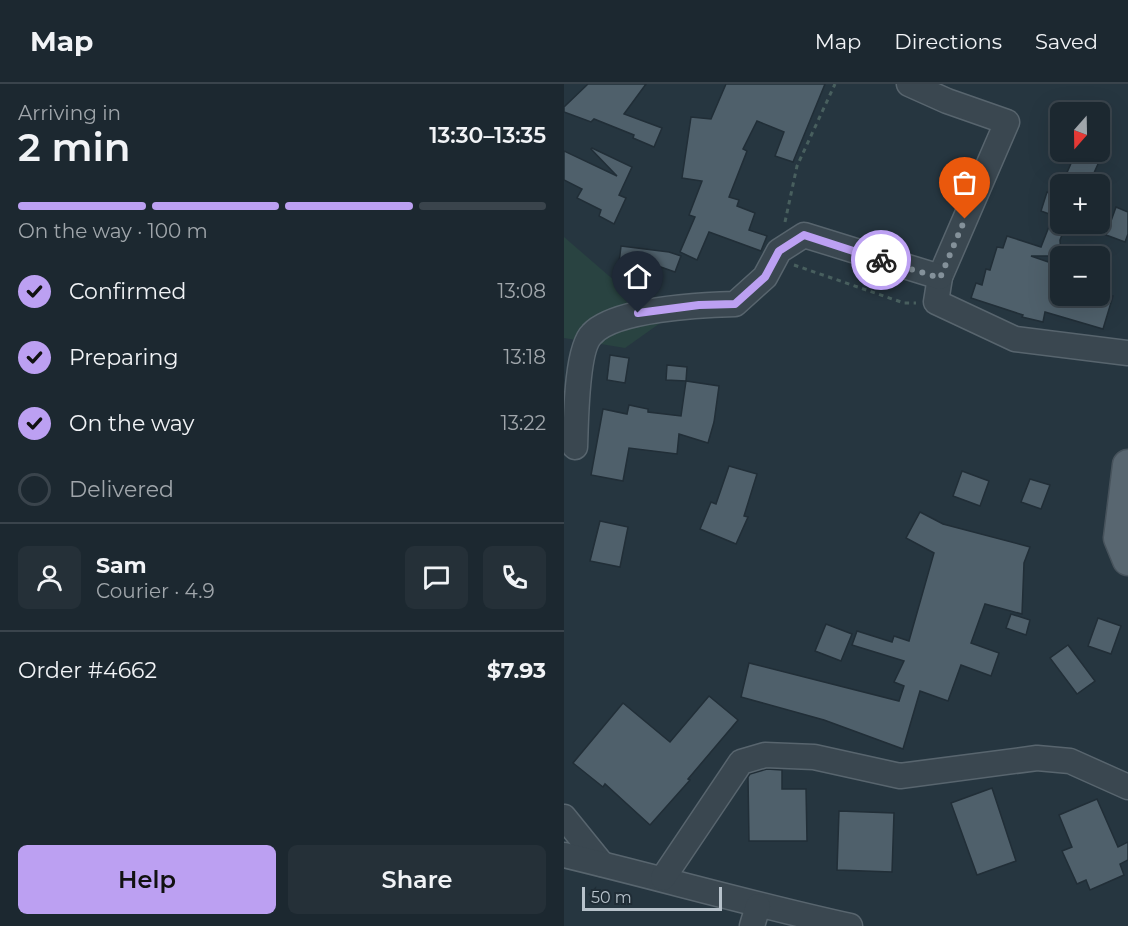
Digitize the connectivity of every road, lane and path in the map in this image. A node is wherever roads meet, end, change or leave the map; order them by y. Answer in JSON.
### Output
{"nodes":[{"id":1,"x":909,"y":84,"type":"edge"},
{"id":2,"x":940,"y":278,"type":"junction"},
{"id":3,"x":1128,"y":353,"type":"edge"},
{"id":4,"x":573,"y":360,"type":"edge"},
{"id":5,"x":575,"y":447,"type":"dead end"},
{"id":6,"x":1128,"y":465,"type":"edge"},
{"id":7,"x":1128,"y":561,"type":"edge"},
{"id":8,"x":1128,"y":787,"type":"edge"},
{"id":9,"x":564,"y":817,"type":"edge"},
{"id":10,"x":564,"y":855,"type":"edge"},
{"id":11,"x":602,"y":864,"type":"junction"},
{"id":12,"x":663,"y":878,"type":"junction"},
{"id":13,"x":755,"y":916,"type":"edge"},
{"id":14,"x":850,"y":926,"type":"edge"}],
"edges":[{"from":1,"to":2,"type":"street"},
{"from":2,"to":3,"type":"street"},
{"from":2,"to":4,"type":"street"},
{"from":4,"to":5,"type":"street"},
{"from":6,"to":7,"type":"main road"},
{"from":8,"to":12,"type":"street"},
{"from":9,"to":11,"type":"street"},
{"from":10,"to":11,"type":"street"},
{"from":11,"to":12,"type":"street"},
{"from":12,"to":13,"type":"street"},
{"from":13,"to":14,"type":"street"}]}
